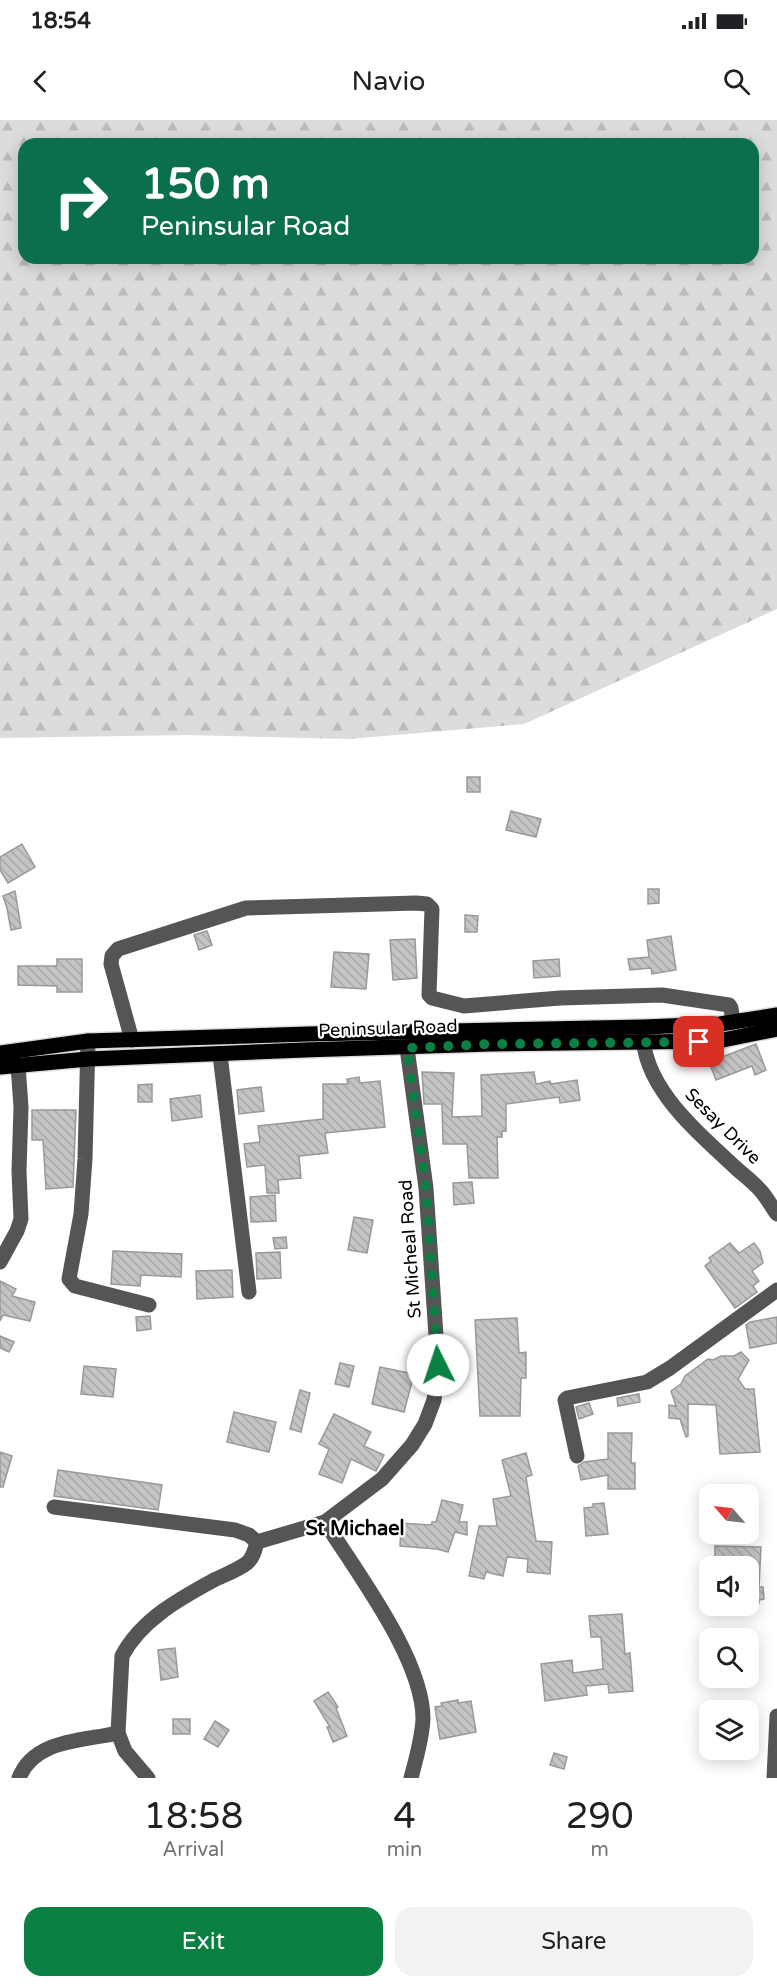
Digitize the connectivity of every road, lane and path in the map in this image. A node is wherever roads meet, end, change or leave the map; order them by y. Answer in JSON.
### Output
{"nodes":[{"id":1,"x":777,"y":1015,"type":"edge"},
{"id":2,"x":733,"y":1022,"type":"junction"},
{"id":3,"x":643,"y":1027,"type":"junction"},
{"id":4,"x":777,"y":1029,"type":"edge"},
{"id":5,"x":132,"y":1040,"type":"junction"},
{"id":6,"x":88,"y":1041,"type":"junction"},
{"id":7,"x":643,"y":1044,"type":"junction"},
{"id":8,"x":407,"y":1048,"type":"junction"},
{"id":9,"x":0,"y":1053,"type":"edge"},
{"id":10,"x":220,"y":1055,"type":"junction"},
{"id":11,"x":88,"y":1059,"type":"junction"},
{"id":12,"x":18,"y":1065,"type":"junction"},
{"id":13,"x":0,"y":1067,"type":"edge"},
{"id":14,"x":777,"y":1214,"type":"edge"},
{"id":15,"x":0,"y":1262,"type":"edge"},
{"id":16,"x":777,"y":1290,"type":"edge"},
{"id":17,"x":249,"y":1292,"type":"dead end"},
{"id":18,"x":149,"y":1305,"type":"dead end"},
{"id":19,"x":577,"y":1456,"type":"dead end"},
{"id":20,"x":54,"y":1507,"type":"dead end"},
{"id":21,"x":325,"y":1522,"type":"junction"},
{"id":22,"x":257,"y":1542,"type":"junction"},
{"id":23,"x":777,"y":1716,"type":"edge"},
{"id":24,"x":118,"y":1733,"type":"junction"},
{"id":25,"x":19,"y":1778,"type":"edge"},
{"id":26,"x":148,"y":1778,"type":"edge"},
{"id":27,"x":411,"y":1778,"type":"edge"},
{"id":28,"x":774,"y":1778,"type":"edge"}],
"edges":[{"from":1,"to":2,"type":"main road","name":"Peninsular Road"},
{"from":2,"to":3,"type":"main road","name":"Peninsular Road"},
{"from":2,"to":5,"type":"street"},
{"from":3,"to":5,"type":"main road","name":"Peninsular Road"},
{"from":3,"to":7,"type":"street","name":"Sesay Drive"},
{"from":4,"to":7,"type":"main road","name":"Peninsular Road"},
{"from":5,"to":6,"type":"main road","name":"Peninsular Road"},
{"from":6,"to":9,"type":"main road","name":"Peninsular Road"},
{"from":6,"to":11,"type":"street"},
{"from":7,"to":8,"type":"main road","name":"Peninsular Road"},
{"from":7,"to":14,"type":"street","name":"Sesay Drive"},
{"from":8,"to":10,"type":"main road","name":"Peninsular Road"},
{"from":8,"to":21,"type":"street","name":"St Micheal Road"},
{"from":10,"to":11,"type":"main road","name":"Peninsular Road"},
{"from":10,"to":17,"type":"street"},
{"from":11,"to":12,"type":"main road","name":"Peninsular Road"},
{"from":11,"to":18,"type":"street"},
{"from":12,"to":13,"type":"main road","name":"Peninsular Road"},
{"from":12,"to":15,"type":"street"},
{"from":16,"to":19,"type":"street"},
{"from":20,"to":22,"type":"street"},
{"from":21,"to":22,"type":"street","name":"St Micheal Road"},
{"from":21,"to":27,"type":"street"},
{"from":22,"to":24,"type":"street"},
{"from":23,"to":28,"type":"street"},
{"from":24,"to":25,"type":"street"},
{"from":24,"to":26,"type":"street"}]}
